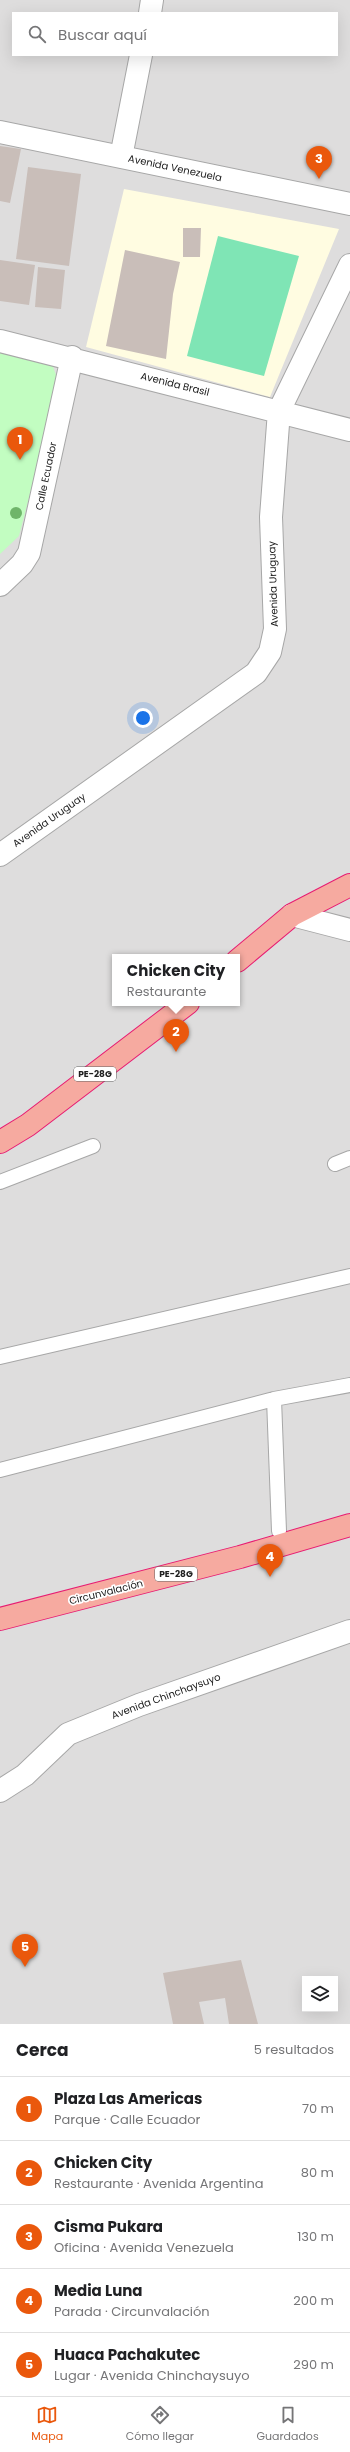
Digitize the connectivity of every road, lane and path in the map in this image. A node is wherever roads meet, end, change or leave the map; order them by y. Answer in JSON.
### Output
{"nodes":[{"id":1,"x":152,"y":0,"type":"edge"},
{"id":2,"x":150,"y":12,"type":"edge"},
{"id":3,"x":141,"y":56,"type":"edge"},
{"id":4,"x":0,"y":132,"type":"edge"},
{"id":5,"x":120,"y":157,"type":"junction"},
{"id":6,"x":350,"y":204,"type":"edge"},
{"id":7,"x":350,"y":265,"type":"edge"},
{"id":8,"x":0,"y":341,"type":"edge"},
{"id":9,"x":72,"y":357,"type":"junction"},
{"id":10,"x":279,"y":411,"type":"junction"},
{"id":11,"x":350,"y":430,"type":"edge"},
{"id":12,"x":0,"y":585,"type":"edge"},
{"id":13,"x":0,"y":855,"type":"edge"},
{"id":14,"x":350,"y":885,"type":"edge"},
{"id":15,"x":292,"y":915,"type":"junction"},
{"id":16,"x":350,"y":930,"type":"edge"},
{"id":17,"x":240,"y":958,"type":"edge"},
{"id":18,"x":184,"y":1006,"type":"edge"},
{"id":19,"x":0,"y":1142,"type":"edge"},
{"id":20,"x":93,"y":1146,"type":"dead end"},
{"id":21,"x":350,"y":1158,"type":"edge"},
{"id":22,"x":335,"y":1164,"type":"dead end"},
{"id":23,"x":0,"y":1182,"type":"edge"},
{"id":24,"x":350,"y":1276,"type":"edge"},
{"id":25,"x":0,"y":1357,"type":"edge"},
{"id":26,"x":350,"y":1385,"type":"edge"},
{"id":27,"x":274,"y":1399,"type":"junction"},
{"id":28,"x":0,"y":1470,"type":"edge"},
{"id":29,"x":350,"y":1525,"type":"edge"},
{"id":30,"x":279,"y":1531,"type":"dead end"},
{"id":31,"x":0,"y":1618,"type":"edge"},
{"id":32,"x":350,"y":1632,"type":"edge"},
{"id":33,"x":0,"y":1791,"type":"edge"}],
"edges":[{"from":1,"to":2,"type":"street"},
{"from":3,"to":5,"type":"street"},
{"from":4,"to":5,"type":"street","name":"Avenida Venezuela"},
{"from":5,"to":6,"type":"street","name":"Avenida Venezuela"},
{"from":7,"to":10,"type":"street","name":"Avenida Uruguay"},
{"from":8,"to":9,"type":"street","name":"Avenida Brasil"},
{"from":9,"to":10,"type":"street","name":"Avenida Brasil"},
{"from":9,"to":12,"type":"street","name":"Calle Ecuador"},
{"from":10,"to":11,"type":"street","name":"Avenida Brasil"},
{"from":10,"to":13,"type":"street","name":"Avenida Uruguay"},
{"from":14,"to":15,"type":"highway"},
{"from":15,"to":16,"type":"street"},
{"from":15,"to":17,"type":"highway"},
{"from":18,"to":19,"type":"highway","number":"PE-28G"},
{"from":20,"to":23,"type":"lane"},
{"from":21,"to":22,"type":"lane"},
{"from":24,"to":25,"type":"lane"},
{"from":26,"to":27,"type":"lane"},
{"from":27,"to":28,"type":"lane"},
{"from":27,"to":30,"type":"lane"},
{"from":29,"to":31,"type":"highway","name":"Circunvalación","number":"PE-28G"},
{"from":32,"to":33,"type":"street","name":"Avenida Chinchaysuyo"}]}
